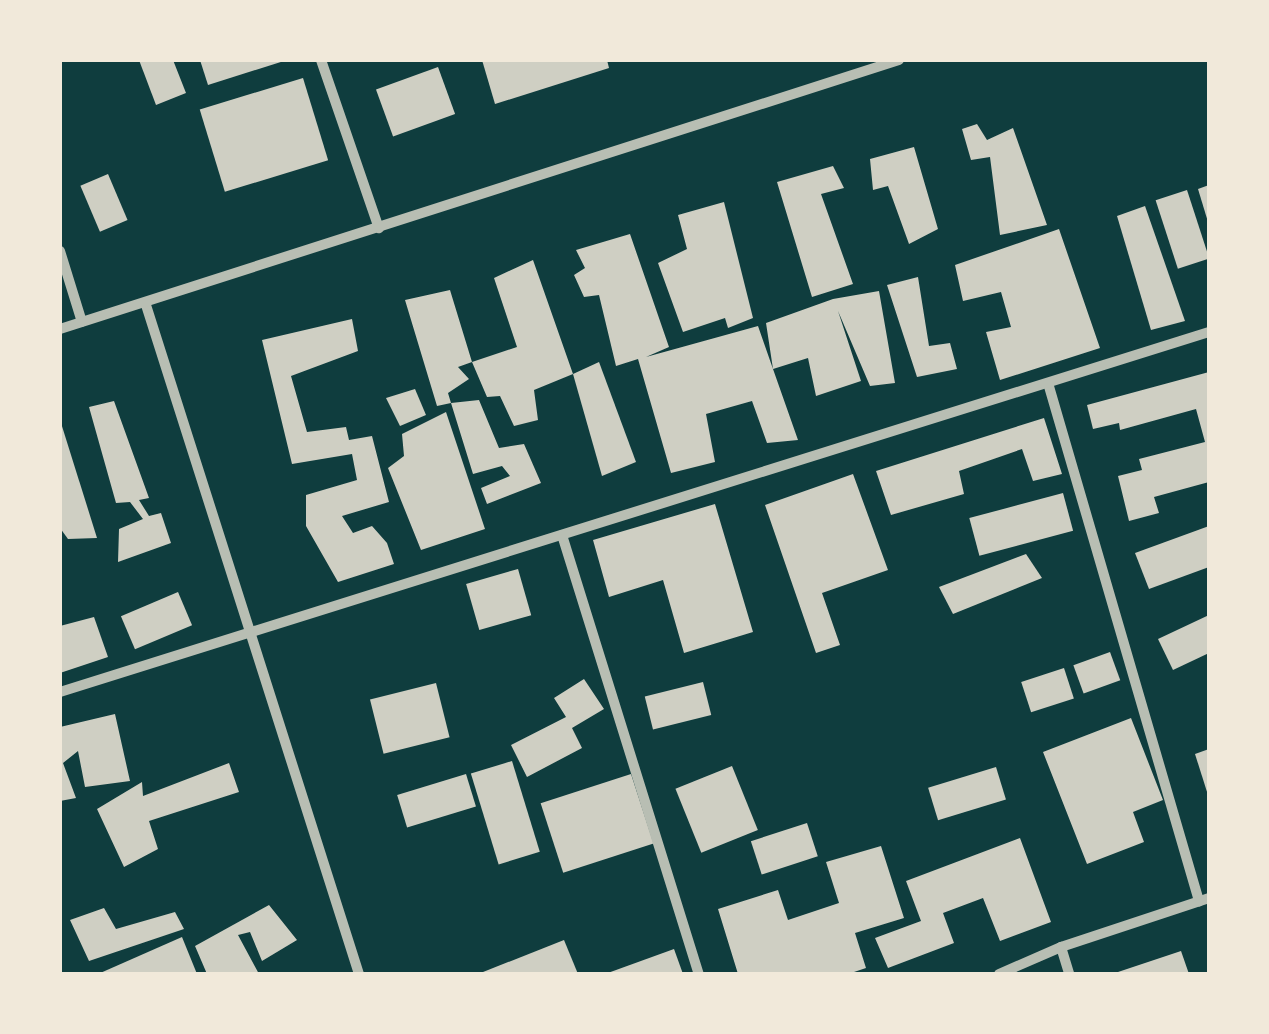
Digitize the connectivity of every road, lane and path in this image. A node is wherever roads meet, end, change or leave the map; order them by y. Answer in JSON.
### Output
{"nodes":[{"id":1,"x":322,"y":60,"type":"edge"},
{"id":2,"x":898,"y":60,"type":"edge"},
{"id":3,"x":379,"y":228,"type":"junction"},
{"id":4,"x":60,"y":251,"type":"edge"},
{"id":5,"x":146,"y":304,"type":"junction"},
{"id":6,"x":82,"y":322,"type":"junction"},
{"id":7,"x":60,"y":329,"type":"edge"},
{"id":8,"x":1209,"y":332,"type":"edge"},
{"id":9,"x":1048,"y":383,"type":"junction"},
{"id":10,"x":562,"y":536,"type":"junction"},
{"id":11,"x":248,"y":634,"type":"junction"},
{"id":12,"x":60,"y":692,"type":"edge"},
{"id":13,"x":1204,"y":900,"type":"edge"},
{"id":14,"x":1061,"y":947,"type":"junction"},
{"id":15,"x":359,"y":974,"type":"edge"},
{"id":16,"x":699,"y":974,"type":"edge"},
{"id":17,"x":999,"y":974,"type":"edge"},
{"id":18,"x":1070,"y":974,"type":"edge"}],
"edges":[{"from":1,"to":3,"type":"street"},
{"from":2,"to":3,"type":"street"},
{"from":3,"to":5,"type":"street"},
{"from":4,"to":6,"type":"street"},
{"from":5,"to":6,"type":"street"},
{"from":5,"to":11,"type":"street"},
{"from":6,"to":7,"type":"street"},
{"from":8,"to":9,"type":"street"},
{"from":9,"to":10,"type":"street"},
{"from":9,"to":13,"type":"street"},
{"from":10,"to":11,"type":"street"},
{"from":10,"to":16,"type":"street"},
{"from":11,"to":12,"type":"street"},
{"from":11,"to":15,"type":"street"},
{"from":13,"to":14,"type":"street"},
{"from":14,"to":17,"type":"street"},
{"from":14,"to":18,"type":"street"}]}
